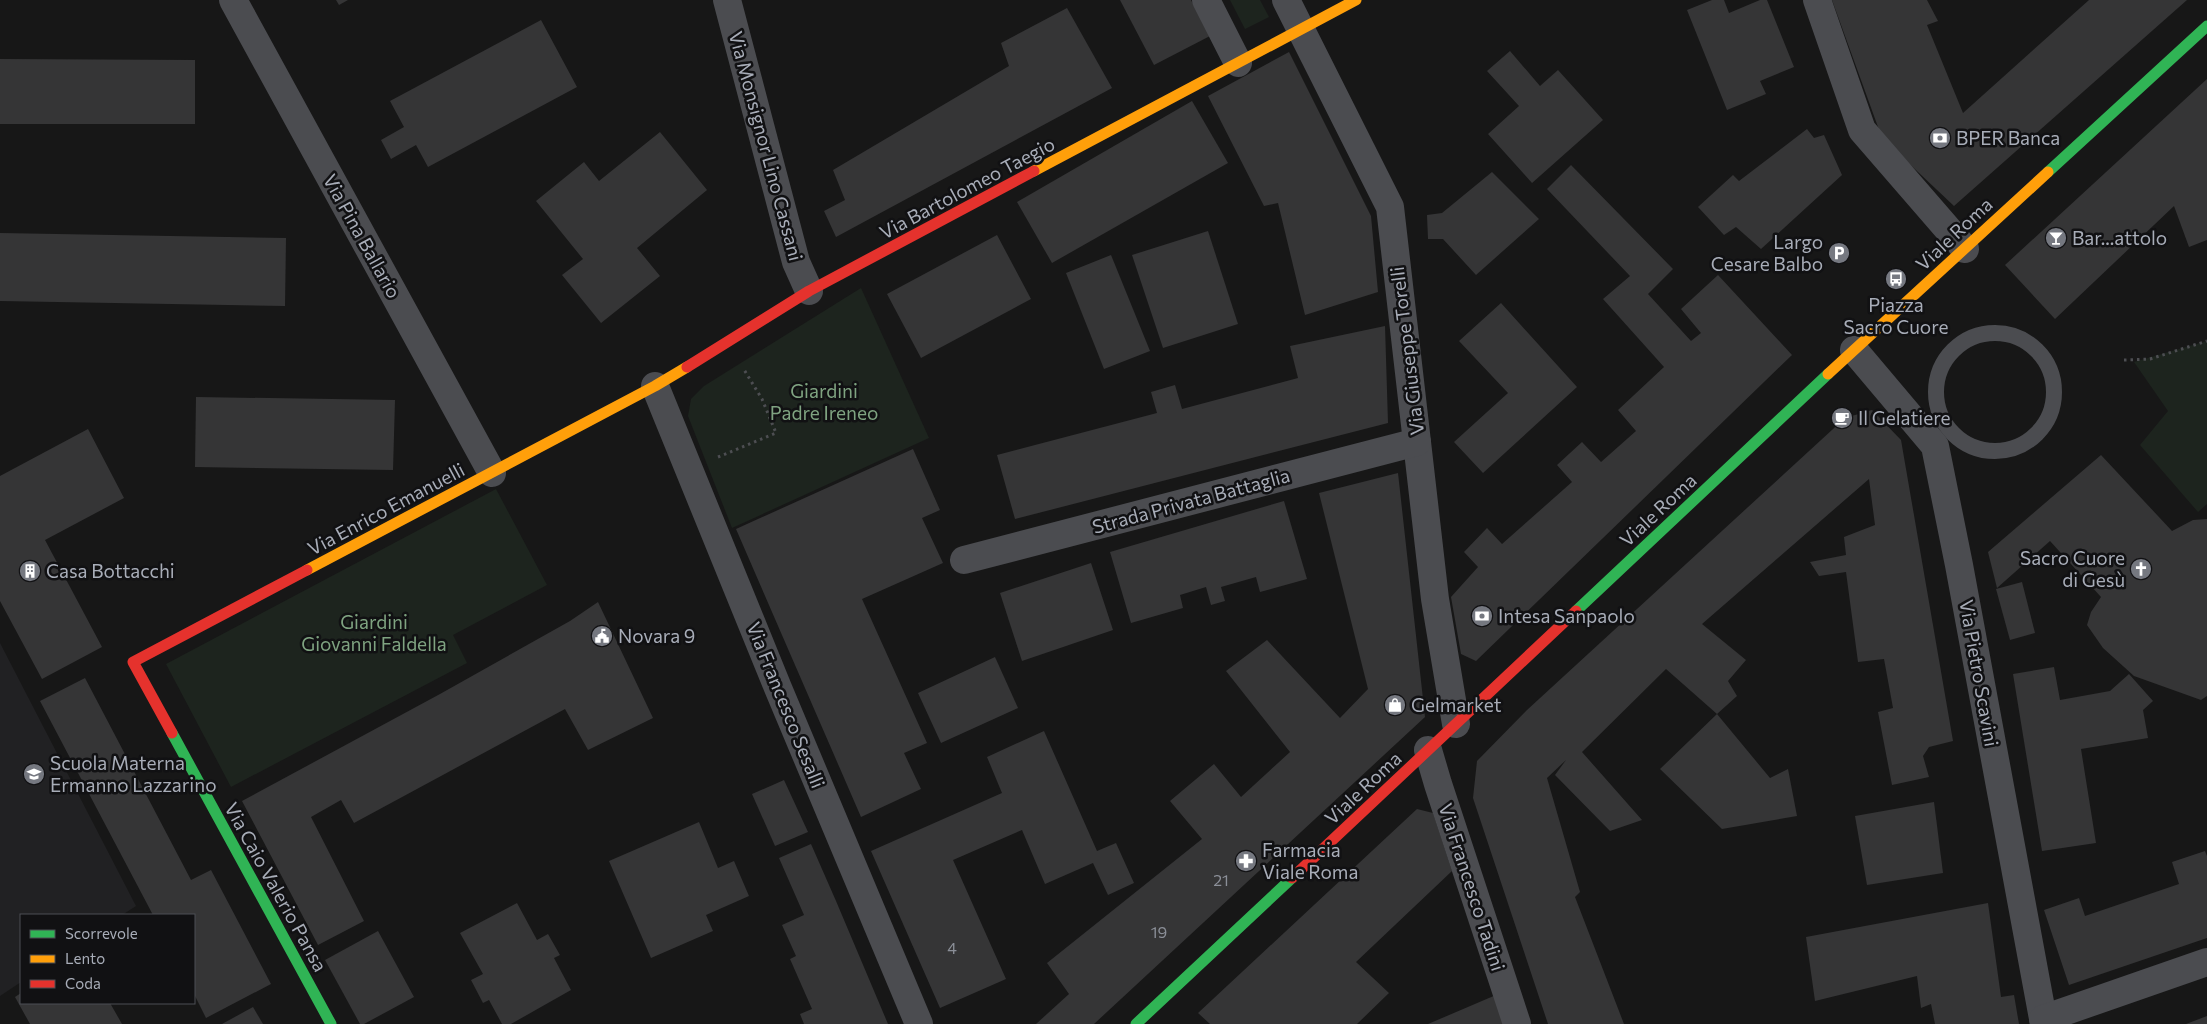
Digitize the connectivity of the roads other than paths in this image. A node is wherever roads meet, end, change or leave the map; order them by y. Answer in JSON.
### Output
{"nodes":[{"id":1,"x":233,"y":0,"type":"edge"},
{"id":2,"x":727,"y":0,"type":"edge"},
{"id":3,"x":1206,"y":0,"type":"edge"},
{"id":4,"x":1286,"y":0,"type":"edge"},
{"id":5,"x":1356,"y":0,"type":"edge"},
{"id":6,"x":1817,"y":0,"type":"edge"},
{"id":7,"x":2207,"y":26,"type":"edge"},
{"id":8,"x":1300,"y":29,"type":"junction"},
{"id":9,"x":1238,"y":63,"type":"junction"},
{"id":10,"x":1965,"y":249,"type":"junction"},
{"id":11,"x":809,"y":291,"type":"junction"},
{"id":12,"x":1854,"y":350,"type":"junction"},
{"id":13,"x":655,"y":386,"type":"junction"},
{"id":14,"x":1945,"y":441,"type":"junction"},
{"id":15,"x":1417,"y":442,"type":"junction"},
{"id":16,"x":492,"y":473,"type":"junction"},
{"id":17,"x":964,"y":560,"type":"dead end"},
{"id":18,"x":133,"y":662,"type":"joint"},
{"id":19,"x":1456,"y":724,"type":"junction"},
{"id":20,"x":1428,"y":750,"type":"junction"},
{"id":21,"x":2207,"y":962,"type":"edge"},
{"id":22,"x":2043,"y":1022,"type":"edge"},
{"id":23,"x":331,"y":1024,"type":"edge"},
{"id":24,"x":919,"y":1024,"type":"edge"},
{"id":25,"x":1136,"y":1024,"type":"edge"},
{"id":26,"x":1517,"y":1024,"type":"edge"}],
"edges":[{"from":1,"to":16,"type":"street","name":"Via Pina Ballario"},
{"from":2,"to":11,"type":"street","name":"Via Monsignor Lino Cassani"},
{"from":3,"to":9,"type":"street"},
{"from":4,"to":8,"type":"street","name":"Via Giuseppe Torelli"},
{"from":5,"to":8,"type":"street","name":"Via Bartolomeo Taegio"},
{"from":6,"to":10,"type":"street"},
{"from":7,"to":10,"type":"street","name":"Viale Roma"},
{"from":8,"to":9,"type":"street","name":"Via Bartolomeo Taegio"},
{"from":8,"to":15,"type":"street","name":"Via Giuseppe Torelli"},
{"from":9,"to":11,"type":"street","name":"Via Bartolomeo Taegio"},
{"from":10,"to":12,"type":"street","name":"Viale Roma"},
{"from":11,"to":13,"type":"street","name":"Via Bartolomeo Taegio"},
{"from":12,"to":14,"type":"street","name":"Via Pietro Scavini"},
{"from":12,"to":19,"type":"street","name":"Viale Roma"},
{"from":13,"to":16,"type":"street","name":"Via Enrico Emanuelli"},
{"from":13,"to":24,"type":"street","name":"Via Francesco Sesalli"},
{"from":14,"to":14,"type":"lane"},
{"from":14,"to":22,"type":"street","name":"Via Pietro Scavini"},
{"from":15,"to":17,"type":"street","name":"Strada Privata Battaglia"},
{"from":15,"to":19,"type":"street","name":"Via Giuseppe Torelli"},
{"from":16,"to":18,"type":"street","name":"Via Enrico Emanuelli"},
{"from":18,"to":23,"type":"street","name":"Via Caio Valerio Pansa"},
{"from":19,"to":20,"type":"street","name":"Viale Roma"},
{"from":20,"to":25,"type":"street","name":"Viale Roma"},
{"from":20,"to":26,"type":"street","name":"Via Francesco Tadini"},
{"from":21,"to":22,"type":"street"}]}
